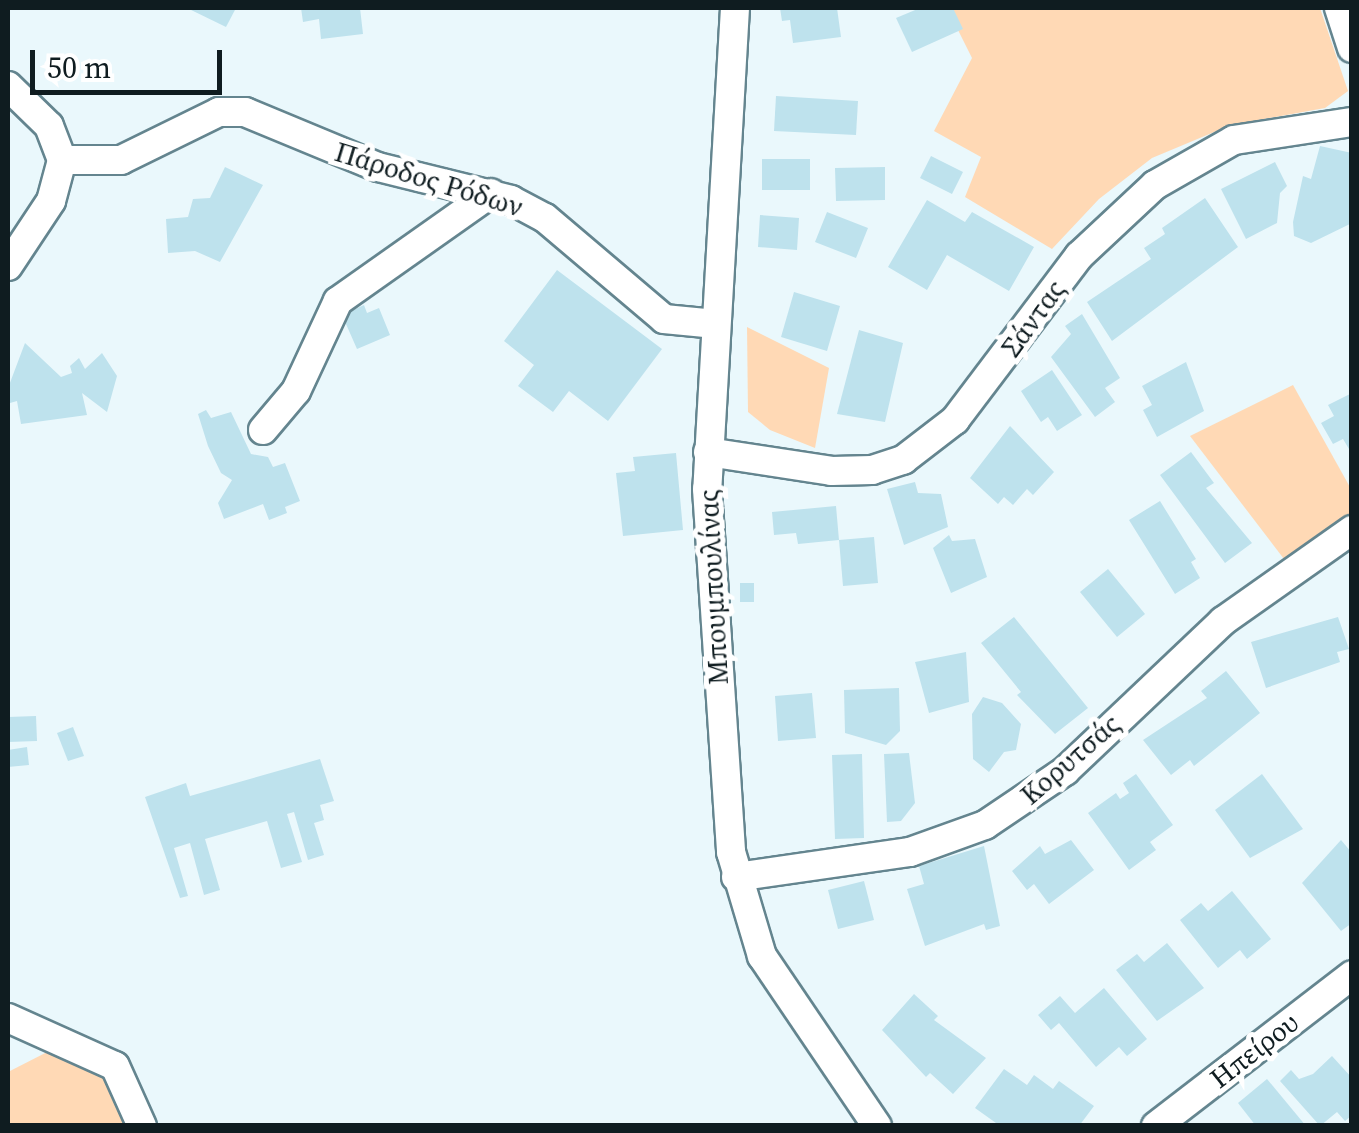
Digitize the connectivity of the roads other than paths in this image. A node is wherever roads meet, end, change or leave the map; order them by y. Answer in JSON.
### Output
{"nodes":[{"id":1,"x":735,"y":8,"type":"edge"},
{"id":2,"x":1339,"y":8,"type":"edge"},
{"id":3,"x":1352,"y":48,"type":"edge"},
{"id":4,"x":8,"y":86,"type":"edge"},
{"id":5,"x":1352,"y":122,"type":"edge"},
{"id":6,"x":62,"y":160,"type":"junction"},
{"id":7,"x":490,"y":193,"type":"junction"},
{"id":8,"x":8,"y":266,"type":"edge"},
{"id":9,"x":716,"y":324,"type":"junction"},
{"id":10,"x":263,"y":430,"type":"dead end"},
{"id":11,"x":708,"y":452,"type":"junction"},
{"id":12,"x":1352,"y":530,"type":"edge"},
{"id":13,"x":736,"y":877,"type":"junction"},
{"id":14,"x":1352,"y":975,"type":"edge"},
{"id":15,"x":8,"y":1018,"type":"edge"},
{"id":16,"x":142,"y":1126,"type":"edge"},
{"id":17,"x":877,"y":1126,"type":"edge"},
{"id":18,"x":1156,"y":1126,"type":"edge"}],
"edges":[{"from":1,"to":9,"type":"street","name":"Μπουμπουλίνας"},
{"from":2,"to":3,"type":"street"},
{"from":4,"to":6,"type":"street"},
{"from":5,"to":11,"type":"street","name":"Σάντας"},
{"from":6,"to":7,"type":"street","name":"Πάροδος Ρόδων"},
{"from":6,"to":8,"type":"street"},
{"from":7,"to":9,"type":"street","name":"Πάροδος Ρόδων"},
{"from":7,"to":10,"type":"street"},
{"from":9,"to":11,"type":"street","name":"Μπουμπουλίνας"},
{"from":11,"to":13,"type":"street","name":"Μπουμπουλίνας"},
{"from":12,"to":13,"type":"street","name":"Κορυτσάς"},
{"from":13,"to":17,"type":"street","name":"Μπουμπουλίνας"},
{"from":14,"to":18,"type":"street","name":"Ηπείρου"},
{"from":15,"to":16,"type":"street"}]}
